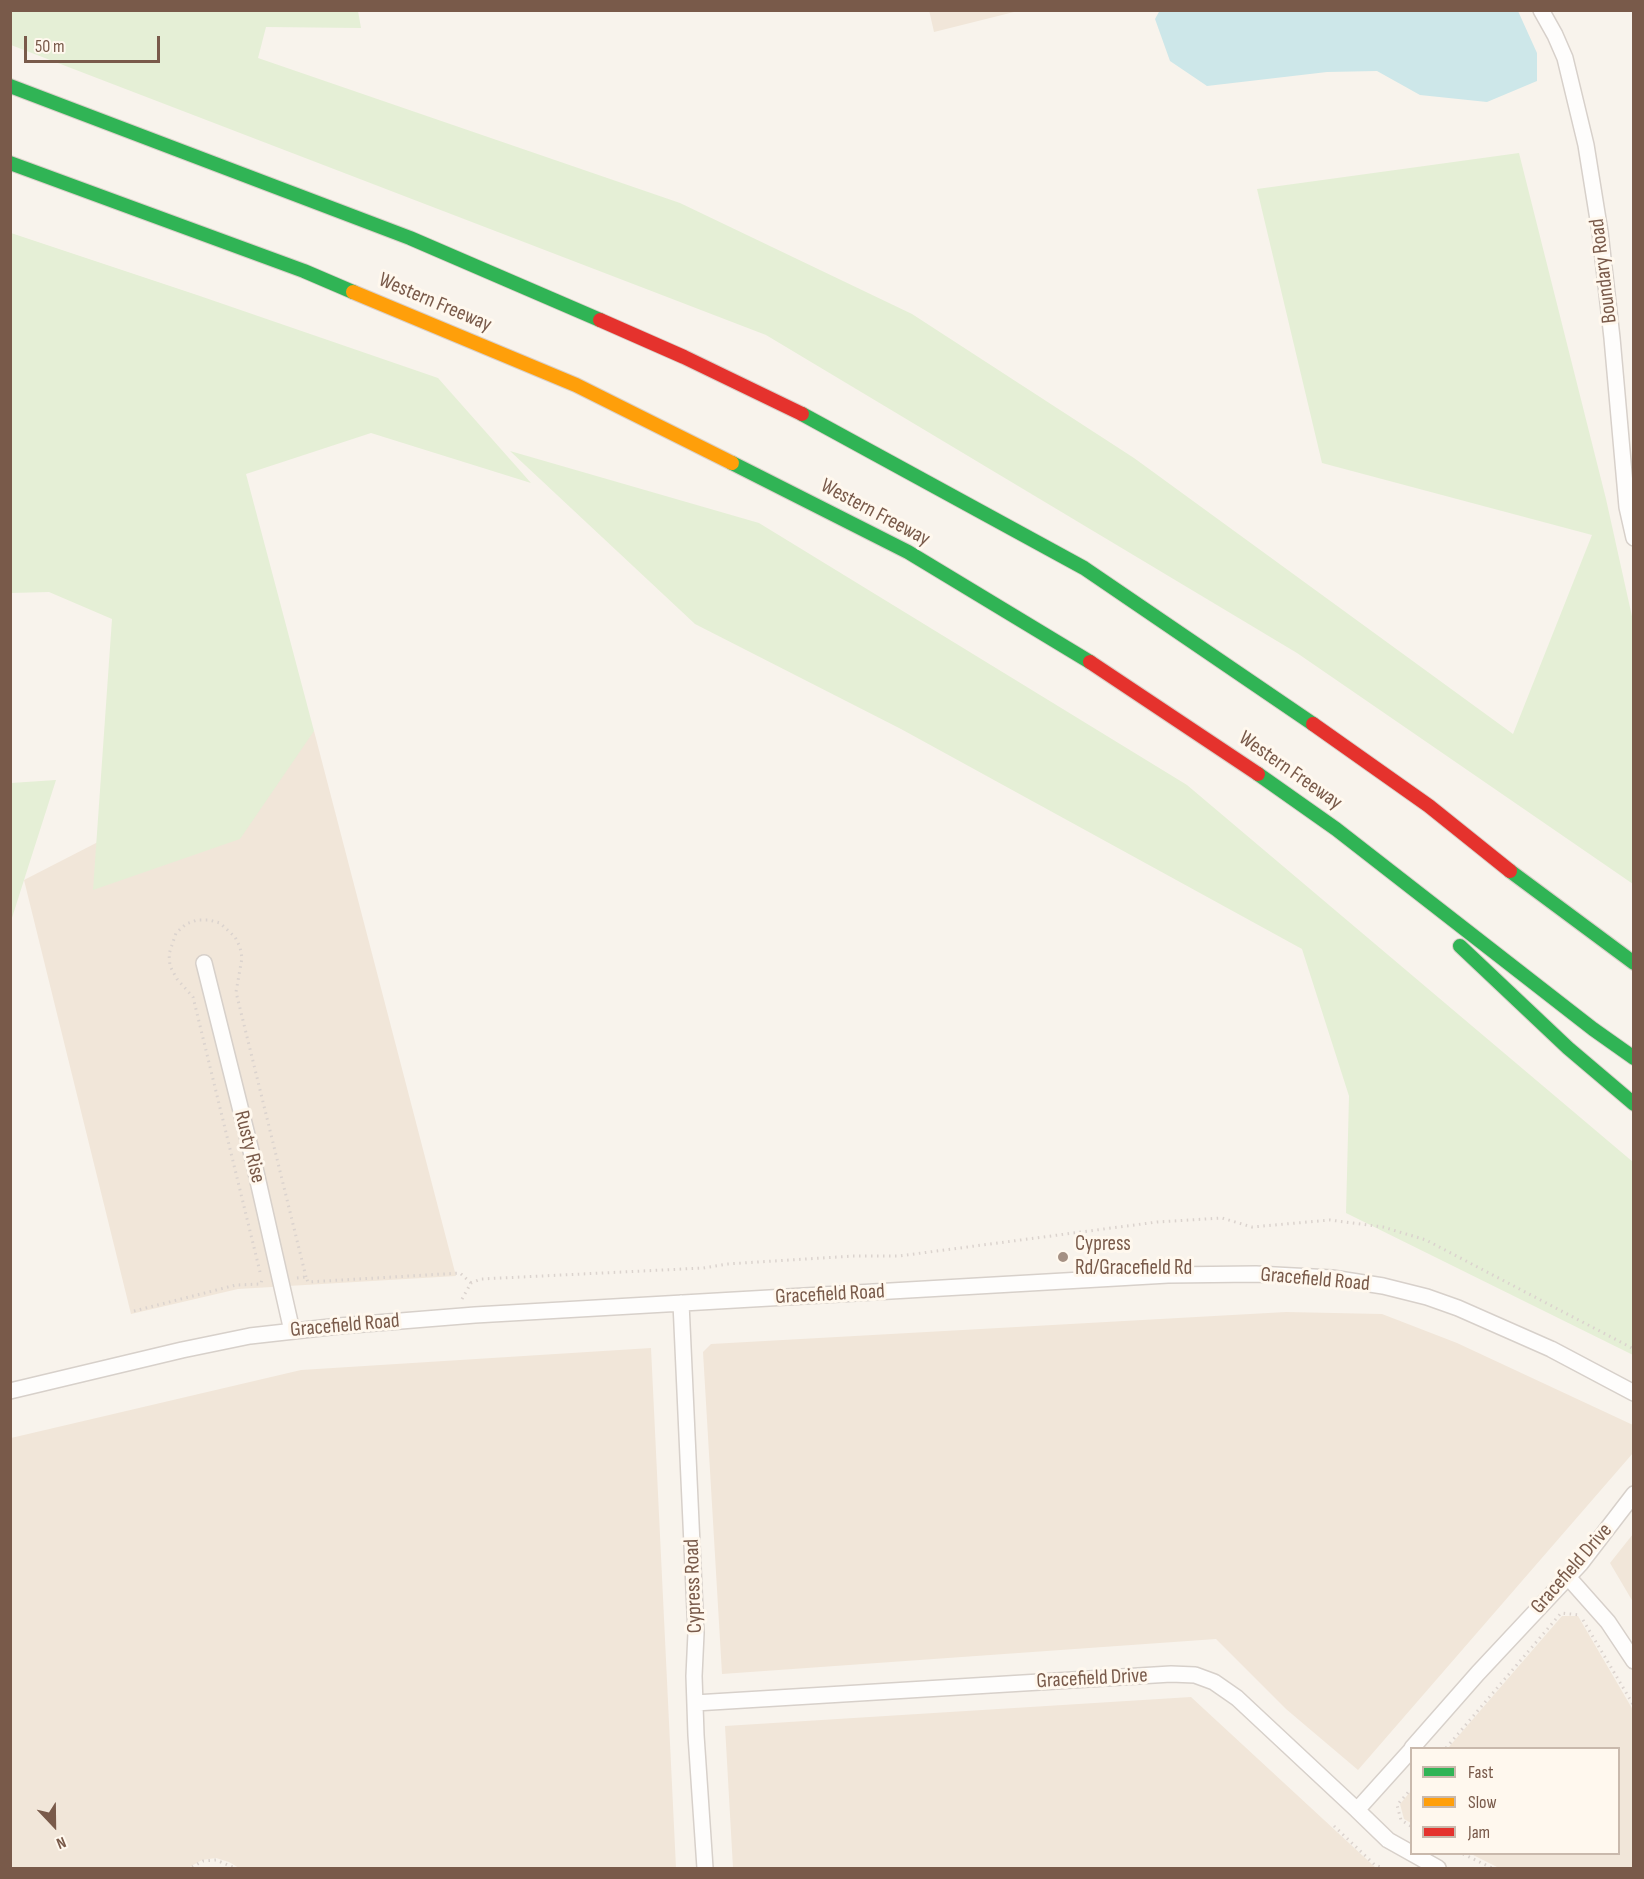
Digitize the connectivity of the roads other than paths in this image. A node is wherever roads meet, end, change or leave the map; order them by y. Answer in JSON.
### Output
{"nodes":[{"id":1,"x":1541,"y":10,"type":"edge"},
{"id":2,"x":10,"y":86,"type":"edge"},
{"id":3,"x":10,"y":163,"type":"edge"},
{"id":4,"x":1634,"y":538,"type":"edge"},
{"id":5,"x":1336,"y":829,"type":"junction"},
{"id":6,"x":1542,"y":897,"type":"junction"},
{"id":7,"x":1634,"y":950,"type":"edge"},
{"id":8,"x":204,"y":963,"type":"dead end"},
{"id":9,"x":1634,"y":963,"type":"edge"},
{"id":10,"x":1634,"y":1058,"type":"edge"},
{"id":11,"x":1634,"y":1104,"type":"edge"},
{"id":12,"x":681,"y":1303,"type":"junction"},
{"id":13,"x":292,"y":1331,"type":"junction"},
{"id":14,"x":10,"y":1391,"type":"edge"},
{"id":15,"x":1634,"y":1393,"type":"edge"},
{"id":16,"x":1634,"y":1494,"type":"edge"},
{"id":17,"x":1568,"y":1577,"type":"junction"},
{"id":18,"x":1634,"y":1661,"type":"edge"},
{"id":19,"x":695,"y":1702,"type":"junction"},
{"id":20,"x":1414,"y":1747,"type":"edge"},
{"id":21,"x":1410,"y":1751,"type":"edge"},
{"id":22,"x":1357,"y":1810,"type":"junction"},
{"id":23,"x":1410,"y":1853,"type":"edge"},
{"id":24,"x":1414,"y":1855,"type":"edge"},
{"id":25,"x":705,"y":1869,"type":"edge"},
{"id":26,"x":1438,"y":1869,"type":"edge"}],
"edges":[{"from":1,"to":4,"type":"street","name":"Boundary Road"},
{"from":2,"to":6,"type":"highway"},
{"from":3,"to":5,"type":"highway","name":"Western Freeway"},
{"from":5,"to":10,"type":"highway","name":"Western Freeway"},
{"from":5,"to":11,"type":"highway"},
{"from":6,"to":7,"type":"highway"},
{"from":6,"to":9,"type":"highway"},
{"from":8,"to":13,"type":"street","name":"Rusty Rise"},
{"from":12,"to":13,"type":"street","name":"Gracefield Road"},
{"from":12,"to":15,"type":"street","name":"Gracefield Road"},
{"from":12,"to":19,"type":"street","name":"Cypress Road"},
{"from":13,"to":14,"type":"street","name":"Gracefield Road"},
{"from":16,"to":17,"type":"street","name":"Gracefield Drive"},
{"from":17,"to":18,"type":"street"},
{"from":17,"to":20,"type":"street","name":"Gracefield Drive"},
{"from":19,"to":22,"type":"street","name":"Gracefield Drive"},
{"from":19,"to":25,"type":"street","name":"Cypress Road"},
{"from":21,"to":22,"type":"street","name":"Gracefield Drive"},
{"from":22,"to":23,"type":"street"},
{"from":24,"to":26,"type":"street"}]}
